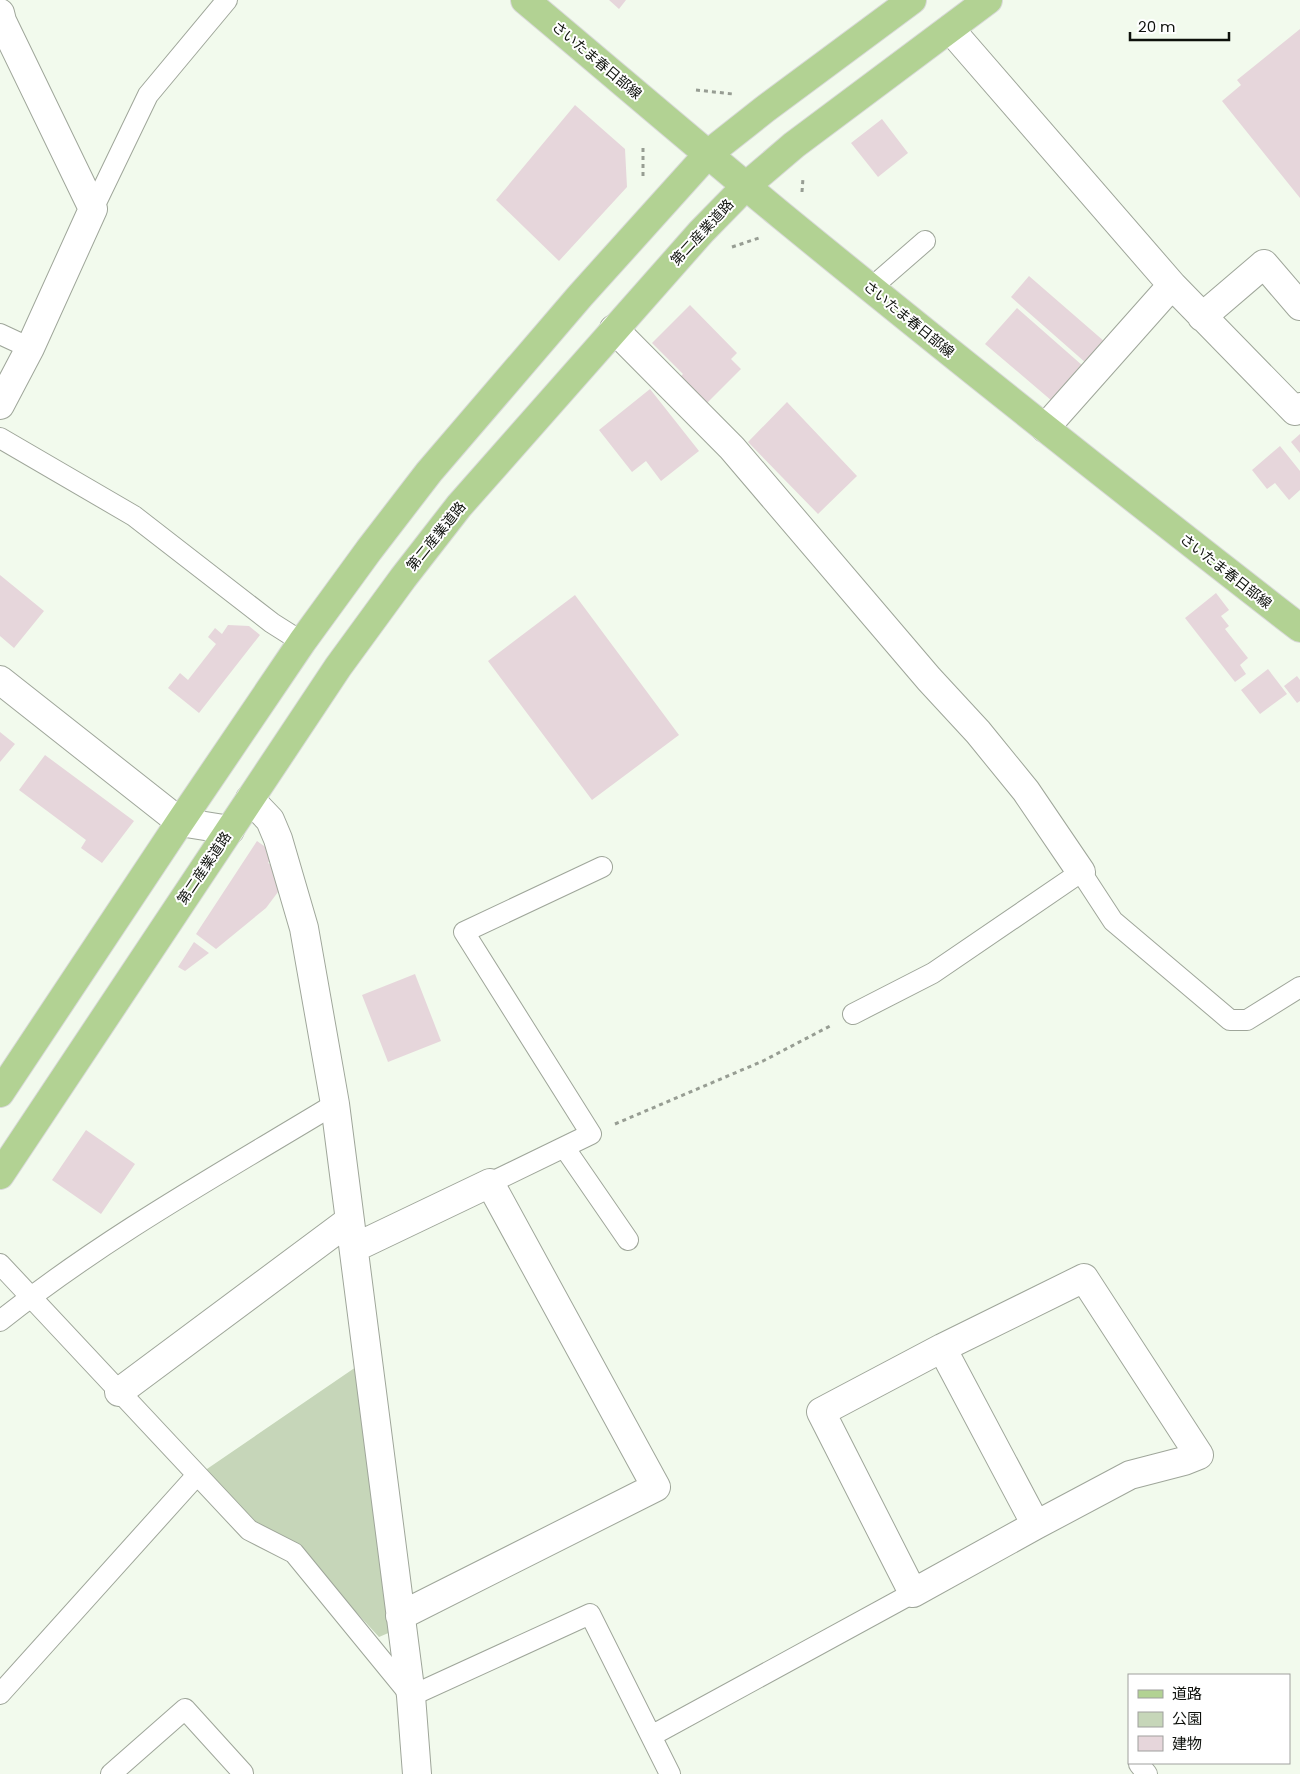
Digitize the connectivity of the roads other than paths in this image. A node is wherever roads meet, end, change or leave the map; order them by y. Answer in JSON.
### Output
{"nodes":[{"id":1,"x":227,"y":0,"type":"edge"},
{"id":2,"x":525,"y":0,"type":"edge"},
{"id":3,"x":912,"y":0,"type":"edge"},
{"id":4,"x":988,"y":0,"type":"edge"},
{"id":5,"x":1,"y":19,"type":"edge"},
{"id":6,"x":950,"y":29,"type":"junction"},
{"id":7,"x":708,"y":154,"type":"junction"},
{"id":8,"x":746,"y":186,"type":"junction"},
{"id":9,"x":93,"y":210,"type":"junction"},
{"id":10,"x":925,"y":241,"type":"dead end"},
{"id":11,"x":1172,"y":285,"type":"junction"},
{"id":12,"x":871,"y":288,"type":"junction"},
{"id":13,"x":1300,"y":306,"type":"edge"},
{"id":14,"x":1202,"y":317,"type":"junction"},
{"id":15,"x":614,"y":329,"type":"junction"},
{"id":16,"x":0,"y":334,"type":"edge"},
{"id":17,"x":30,"y":348,"type":"junction"},
{"id":18,"x":0,"y":405,"type":"edge"},
{"id":19,"x":1300,"y":407,"type":"edge"},
{"id":20,"x":1045,"y":428,"type":"junction"},
{"id":21,"x":0,"y":438,"type":"edge"},
{"id":22,"x":1300,"y":628,"type":"edge"},
{"id":23,"x":302,"y":642,"type":"junction"},
{"id":24,"x":0,"y":680,"type":"edge"},
{"id":25,"x":250,"y":799,"type":"junction"},
{"id":26,"x":180,"y":822,"type":"junction"},
{"id":27,"x":230,"y":830,"type":"junction"},
{"id":28,"x":602,"y":867,"type":"dead end"},
{"id":29,"x":1081,"y":872,"type":"junction"},
{"id":30,"x":1300,"y":987,"type":"edge"},
{"id":31,"x":853,"y":1014,"type":"road end"},
{"id":32,"x":0,"y":1093,"type":"edge"},
{"id":33,"x":335,"y":1104,"type":"junction"},
{"id":34,"x":564,"y":1147,"type":"junction"},
{"id":35,"x":0,"y":1175,"type":"edge"},
{"id":36,"x":490,"y":1183,"type":"junction"},
{"id":37,"x":350,"y":1220,"type":"junction"},
{"id":38,"x":628,"y":1240,"type":"dead end"},
{"id":39,"x":354,"y":1248,"type":"junction"},
{"id":40,"x":0,"y":1264,"type":"edge"},
{"id":41,"x":30,"y":1297,"type":"junction"},
{"id":42,"x":0,"y":1321,"type":"edge"},
{"id":43,"x":942,"y":1348,"type":"junction"},
{"id":44,"x":119,"y":1392,"type":"junction"},
{"id":45,"x":196,"y":1475,"type":"junction"},
{"id":46,"x":1036,"y":1525,"type":"junction"},
{"id":47,"x":914,"y":1593,"type":"junction"},
{"id":48,"x":400,"y":1616,"type":"junction"},
{"id":49,"x":0,"y":1694,"type":"edge"},
{"id":50,"x":411,"y":1696,"type":"junction"},
{"id":51,"x":651,"y":1736,"type":"junction"},
{"id":52,"x":111,"y":1774,"type":"edge"},
{"id":53,"x":242,"y":1774,"type":"edge"},
{"id":54,"x":417,"y":1774,"type":"edge"},
{"id":55,"x":670,"y":1774,"type":"edge"}],
"edges":[{"from":1,"to":9,"type":"lane"},
{"from":2,"to":7,"type":"main road","name":"さいたま春日部線"},
{"from":3,"to":7,"type":"main road"},
{"from":4,"to":6,"type":"main road","name":"第二産業道路"},
{"from":5,"to":9,"type":"street"},
{"from":6,"to":8,"type":"main road","name":"第二産業道路"},
{"from":6,"to":11,"type":"street"},
{"from":7,"to":8,"type":"main road","name":"さいたま春日部線"},
{"from":7,"to":23,"type":"main road"},
{"from":8,"to":12,"type":"main road","name":"さいたま春日部線"},
{"from":8,"to":15,"type":"main road","name":"第二産業道路"},
{"from":9,"to":17,"type":"street"},
{"from":10,"to":12,"type":"lane"},
{"from":11,"to":14,"type":"street"},
{"from":11,"to":20,"type":"street"},
{"from":12,"to":20,"type":"main road","name":"さいたま春日部線"},
{"from":13,"to":14,"type":"street"},
{"from":14,"to":19,"type":"street"},
{"from":15,"to":25,"type":"main road","name":"第二産業道路"},
{"from":15,"to":29,"type":"street"},
{"from":16,"to":17,"type":"lane"},
{"from":17,"to":18,"type":"street"},
{"from":20,"to":22,"type":"main road","name":"さいたま春日部線"},
{"from":21,"to":23,"type":"lane"},
{"from":23,"to":26,"type":"main road"},
{"from":24,"to":26,"type":"street"},
{"from":25,"to":27,"type":"main road","name":"第二産業道路"},
{"from":25,"to":33,"type":"street"},
{"from":26,"to":27,"type":"street"},
{"from":26,"to":32,"type":"main road"},
{"from":27,"to":35,"type":"main road","name":"第二産業道路"},
{"from":28,"to":34,"type":"lane"},
{"from":29,"to":30,"type":"lane"},
{"from":29,"to":31,"type":"lane"},
{"from":33,"to":37,"type":"street"},
{"from":33,"to":41,"type":"lane"},
{"from":34,"to":36,"type":"lane"},
{"from":34,"to":38,"type":"lane"},
{"from":36,"to":39,"type":"street"},
{"from":36,"to":48,"type":"street"},
{"from":37,"to":39,"type":"street"},
{"from":37,"to":44,"type":"street"},
{"from":39,"to":48,"type":"street"},
{"from":40,"to":41,"type":"lane"},
{"from":41,"to":42,"type":"lane"},
{"from":41,"to":44,"type":"lane"},
{"from":43,"to":46,"type":"street"},
{"from":43,"to":46,"type":"street"},
{"from":43,"to":47,"type":"street"},
{"from":44,"to":45,"type":"lane"},
{"from":45,"to":49,"type":"lane"},
{"from":45,"to":50,"type":"lane"},
{"from":46,"to":47,"type":"street"},
{"from":47,"to":51,"type":"lane"},
{"from":48,"to":50,"type":"street"},
{"from":50,"to":51,"type":"lane"},
{"from":50,"to":54,"type":"street"},
{"from":51,"to":55,"type":"lane"},
{"from":52,"to":53,"type":"lane"}]}
